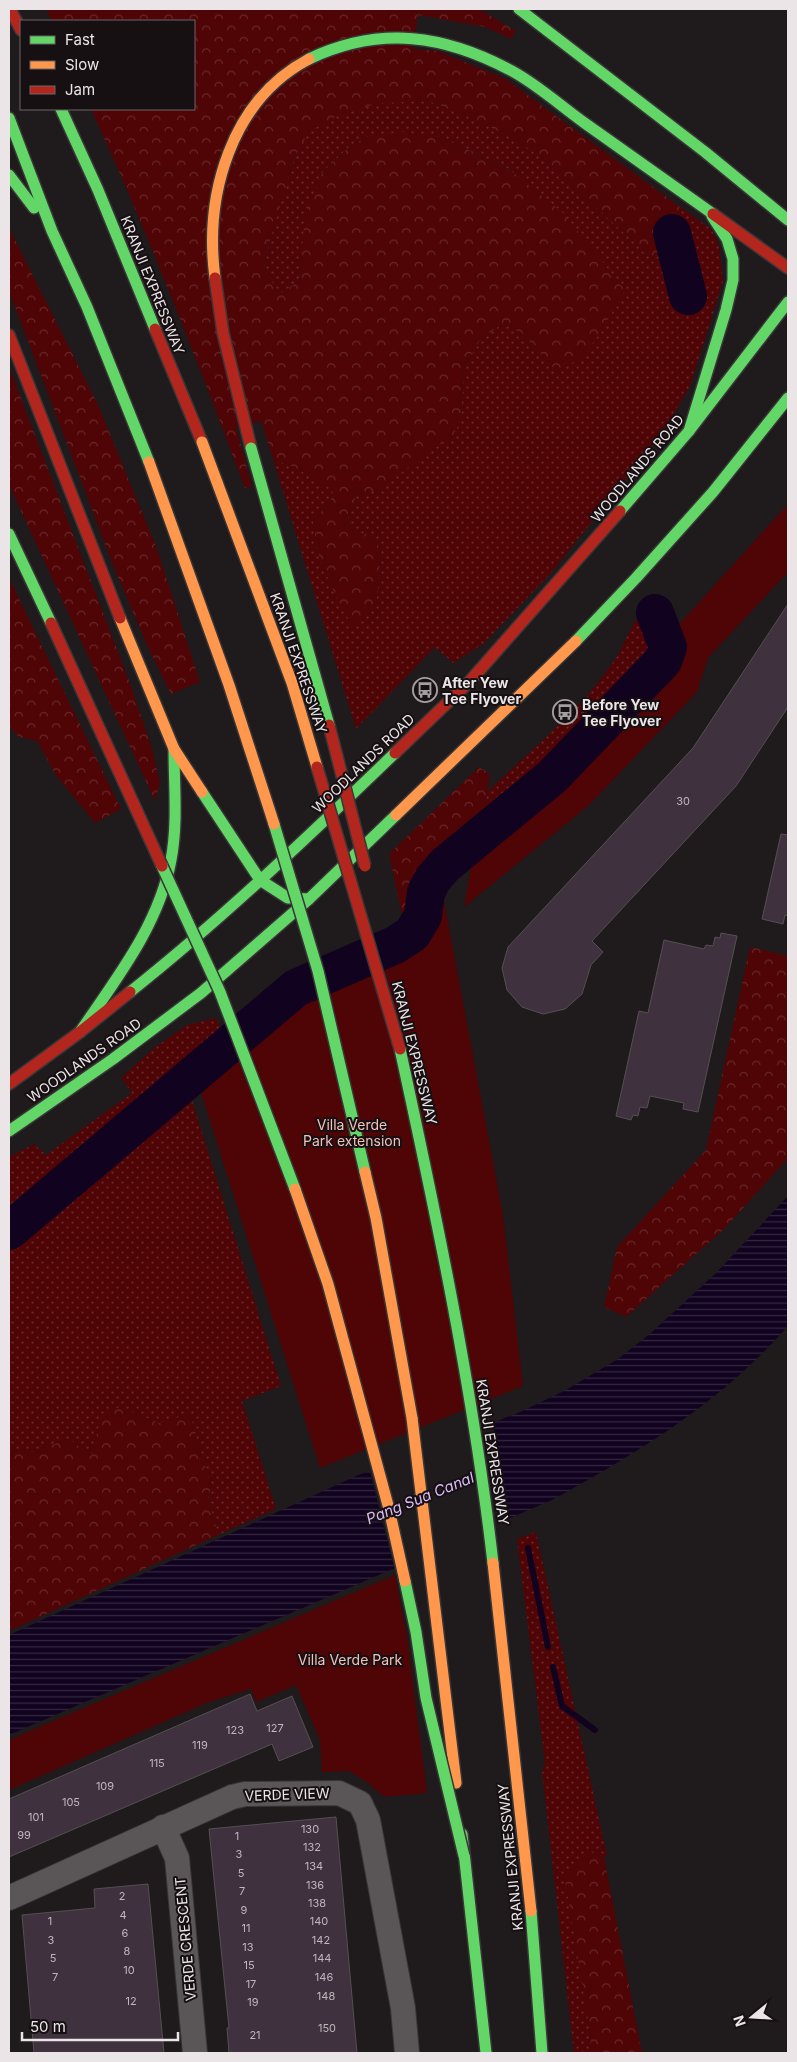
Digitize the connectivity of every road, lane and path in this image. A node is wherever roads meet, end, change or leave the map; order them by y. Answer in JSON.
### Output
{"nodes":[{"id":1,"x":10,"y":9,"type":"edge"},
{"id":2,"x":519,"y":9,"type":"edge"},
{"id":3,"x":20,"y":28,"type":"edge"},
{"id":4,"x":61,"y":110,"type":"edge"},
{"id":5,"x":9,"y":118,"type":"edge"},
{"id":6,"x":705,"y":152,"type":"junction"},
{"id":7,"x":9,"y":175,"type":"edge"},
{"id":8,"x":769,"y":188,"type":"dead end"},
{"id":9,"x":708,"y":209,"type":"junction"},
{"id":10,"x":788,"y":220,"type":"edge"},
{"id":11,"x":52,"y":231,"type":"junction"},
{"id":12,"x":788,"y":268,"type":"edge"},
{"id":13,"x":788,"y":302,"type":"edge"},
{"id":14,"x":9,"y":334,"type":"edge"},
{"id":15,"x":788,"y":398,"type":"edge"},
{"id":16,"x":689,"y":431,"type":"junction"},
{"id":17,"x":9,"y":534,"type":"edge"},
{"id":18,"x":174,"y":749,"type":"junction"},
{"id":19,"x":260,"y":880,"type":"junction"},
{"id":20,"x":368,"y":882,"type":"dead end"},
{"id":21,"x":309,"y":899,"type":"junction"},
{"id":22,"x":380,"y":938,"type":"dead end"},
{"id":23,"x":170,"y":960,"type":"junction"},
{"id":24,"x":201,"y":993,"type":"junction"},
{"id":25,"x":80,"y":1032,"type":"junction"},
{"id":26,"x":400,"y":1049,"type":"junction"},
{"id":27,"x":9,"y":1084,"type":"edge"},
{"id":28,"x":9,"y":1131,"type":"edge"},
{"id":29,"x":164,"y":1827,"type":"junction"},
{"id":30,"x":464,"y":1856,"type":"junction"},
{"id":31,"x":9,"y":1898,"type":"edge"},
{"id":32,"x":196,"y":2053,"type":"edge"},
{"id":33,"x":408,"y":2053,"type":"edge"},
{"id":34,"x":486,"y":2053,"type":"edge"},
{"id":35,"x":542,"y":2053,"type":"edge"}],
"edges":[{"from":1,"to":3,"type":"main road"},
{"from":2,"to":6,"type":"main road"},
{"from":4,"to":26,"type":"main road","name":"KRANJI EXPRESSWAY","bridge":true},
{"from":5,"to":11,"type":"main road"},
{"from":6,"to":8,"type":"main road"},
{"from":6,"to":10,"type":"main road"},
{"from":7,"to":11,"type":"main road"},
{"from":9,"to":12,"type":"main road"},
{"from":9,"to":16,"type":"main road"},
{"from":9,"to":20,"type":"main road","bridge":true},
{"from":11,"to":30,"type":"main road","bridge":true},
{"from":13,"to":16,"type":"main road","name":"WOODLANDS ROAD"},
{"from":14,"to":18,"type":"main road"},
{"from":15,"to":21,"type":"main road","name":"WOODLANDS ROAD"},
{"from":16,"to":19,"type":"main road","name":"WOODLANDS ROAD"},
{"from":17,"to":30,"type":"main road","bridge":true},
{"from":18,"to":19,"type":"main road"},
{"from":18,"to":25,"type":"main road"},
{"from":19,"to":21,"type":"main road"},
{"from":19,"to":23,"type":"main road","name":"WOODLANDS ROAD"},
{"from":21,"to":24,"type":"main road","name":"WOODLANDS ROAD"},
{"from":22,"to":26,"type":"main road","bridge":true},
{"from":23,"to":24,"type":"main road"},
{"from":23,"to":25,"type":"main road","name":"WOODLANDS ROAD"},
{"from":24,"to":28,"type":"main road","name":"WOODLANDS ROAD"},
{"from":25,"to":27,"type":"main road","name":"WOODLANDS ROAD"},
{"from":26,"to":35,"type":"main road","name":"KRANJI EXPRESSWAY"},
{"from":29,"to":31,"type":"street","name":"VERDE VIEW"},
{"from":29,"to":32,"type":"street","name":"VERDE CRESCENT"},
{"from":29,"to":33,"type":"street","name":"VERDE VIEW"},
{"from":30,"to":34,"type":"main road"}]}
